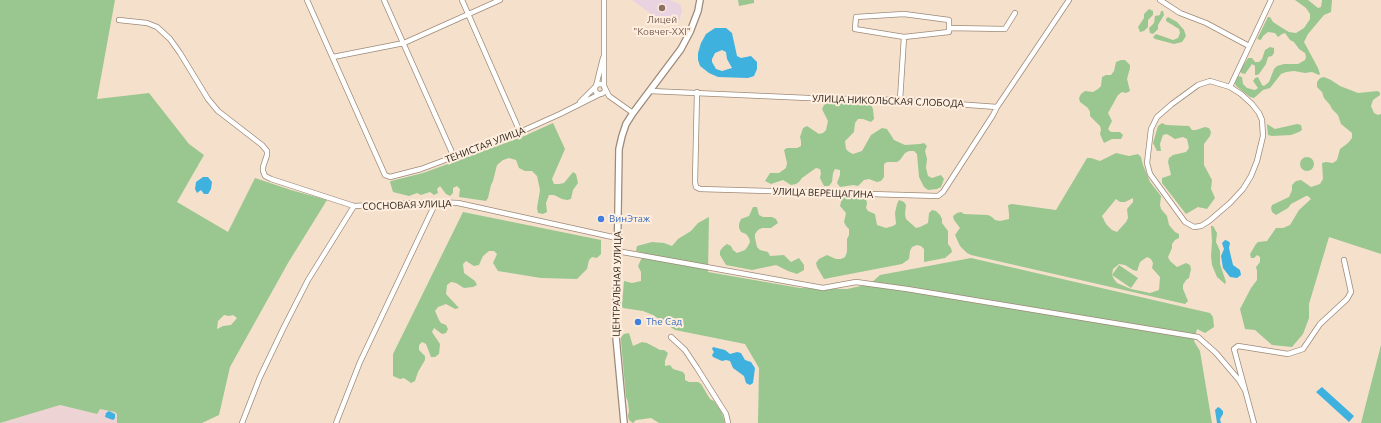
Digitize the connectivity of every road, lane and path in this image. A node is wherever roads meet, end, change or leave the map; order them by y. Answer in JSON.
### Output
{"nodes":[{"id":1,"x":307,"y":0,"type":"edge"},
{"id":2,"x":384,"y":0,"type":"edge"},
{"id":3,"x":462,"y":0,"type":"edge"},
{"id":4,"x":500,"y":0,"type":"edge"},
{"id":5,"x":604,"y":0,"type":"edge"},
{"id":6,"x":700,"y":0,"type":"edge"},
{"id":7,"x":1069,"y":0,"type":"edge"},
{"id":8,"x":1160,"y":0,"type":"edge"},
{"id":9,"x":1271,"y":0,"type":"edge"},
{"id":10,"x":1015,"y":13,"type":"dead end"},
{"id":11,"x":468,"y":14,"type":"junction"},
{"id":12,"x":119,"y":20,"type":"dead end"},
{"id":13,"x":949,"y":28,"type":"junction"},
{"id":14,"x":904,"y":37,"type":"junction"},
{"id":15,"x":404,"y":43,"type":"junction"},
{"id":16,"x":1249,"y":46,"type":"junction"},
{"id":17,"x":605,"y":48,"type":"junction"},
{"id":18,"x":333,"y":57,"type":"junction"},
{"id":19,"x":595,"y":86,"type":"junction"},
{"id":20,"x":605,"y":87,"type":"junction"},
{"id":21,"x":1230,"y":87,"type":"junction"},
{"id":22,"x":650,"y":90,"type":"junction"},
{"id":23,"x":697,"y":92,"type":"junction"},
{"id":24,"x":601,"y":94,"type":"junction"},
{"id":25,"x":609,"y":96,"type":"junction"},
{"id":26,"x":900,"y":100,"type":"junction"},
{"id":27,"x":576,"y":106,"type":"junction"},
{"id":28,"x":997,"y":107,"type":"junction"},
{"id":29,"x":633,"y":113,"type":"junction"},
{"id":30,"x":520,"y":132,"type":"junction"},
{"id":31,"x":454,"y":157,"type":"junction"},
{"id":32,"x":436,"y":202,"type":"junction"},
{"id":33,"x":354,"y":206,"type":"junction"},
{"id":34,"x":617,"y":238,"type":"junction"},
{"id":35,"x":617,"y":251,"type":"junction"},
{"id":36,"x":1344,"y":260,"type":"dead end"},
{"id":37,"x":671,"y":337,"type":"dead end"},
{"id":38,"x":1245,"y":390,"type":"junction"},
{"id":39,"x":242,"y":423,"type":"edge"},
{"id":40,"x":336,"y":423,"type":"edge"},
{"id":41,"x":624,"y":423,"type":"edge"},
{"id":42,"x":728,"y":423,"type":"edge"},
{"id":43,"x":1254,"y":423,"type":"edge"}],
"edges":[{"from":1,"to":18,"type":"street"},
{"from":2,"to":15,"type":"street"},
{"from":3,"to":11,"type":"street"},
{"from":4,"to":11,"type":"street"},
{"from":5,"to":17,"type":"street"},
{"from":6,"to":22,"type":"street","name":"ЦЕНТРАЛЬНАЯ УЛИЦА"},
{"from":7,"to":28,"type":"street"},
{"from":8,"to":16,"type":"street"},
{"from":9,"to":16,"type":"street"},
{"from":10,"to":13,"type":"street"},
{"from":11,"to":15,"type":"street"},
{"from":11,"to":30,"type":"street"},
{"from":12,"to":33,"type":"street","name":"СОСНОВАЯ УЛИЦА"},
{"from":13,"to":14,"type":"street"},
{"from":13,"to":14,"type":"street"},
{"from":14,"to":26,"type":"street"},
{"from":15,"to":18,"type":"street"},
{"from":15,"to":31,"type":"street"},
{"from":16,"to":21,"type":"street"},
{"from":17,"to":19,"type":"street"},
{"from":17,"to":20,"type":"street"},
{"from":18,"to":31,"type":"street","name":"ТЕНИСТАЯ УЛИЦА"},
{"from":19,"to":20,"type":"street"},
{"from":19,"to":24,"type":"street"},
{"from":19,"to":27,"type":"street","name":"ТЕНИСТАЯ УЛИЦА"},
{"from":20,"to":24,"type":"street"},
{"from":20,"to":25,"type":"street"},
{"from":21,"to":21,"type":"street"},
{"from":22,"to":23,"type":"street","name":"УЛИЦА НИКОЛЬСКАЯ СЛОБОДА"},
{"from":22,"to":29,"type":"street","name":"ЦЕНТРАЛЬНАЯ УЛИЦА"},
{"from":23,"to":26,"type":"street","name":"УЛИЦА НИКОЛЬСКАЯ СЛОБОДА"},
{"from":23,"to":28,"type":"street","name":"УЛИЦА ВЕРЕЩАГИНА"},
{"from":24,"to":25,"type":"street"},
{"from":24,"to":27,"type":"street","name":"ТЕНИСТАЯ УЛИЦА"},
{"from":25,"to":29,"type":"street"},
{"from":26,"to":28,"type":"street","name":"УЛИЦА НИКОЛЬСКАЯ СЛОБОДА"},
{"from":27,"to":30,"type":"street","name":"ТЕНИСТАЯ УЛИЦА"},
{"from":29,"to":34,"type":"street","name":"ЦЕНТРАЛЬНАЯ УЛИЦА"},
{"from":30,"to":31,"type":"street","name":"ТЕНИСТАЯ УЛИЦА"},
{"from":32,"to":33,"type":"street","name":"СОСНОВАЯ УЛИЦА"},
{"from":32,"to":34,"type":"street","name":"СОСНОВАЯ УЛИЦА"},
{"from":32,"to":40,"type":"street"},
{"from":33,"to":39,"type":"street"},
{"from":34,"to":35,"type":"street","name":"ЦЕНТРАЛЬНАЯ УЛИЦА"},
{"from":35,"to":38,"type":"street"},
{"from":35,"to":41,"type":"street","name":"ЦЕНТРАЛЬНАЯ УЛИЦА"},
{"from":36,"to":38,"type":"street"},
{"from":37,"to":42,"type":"street"},
{"from":38,"to":43,"type":"street"}]}
